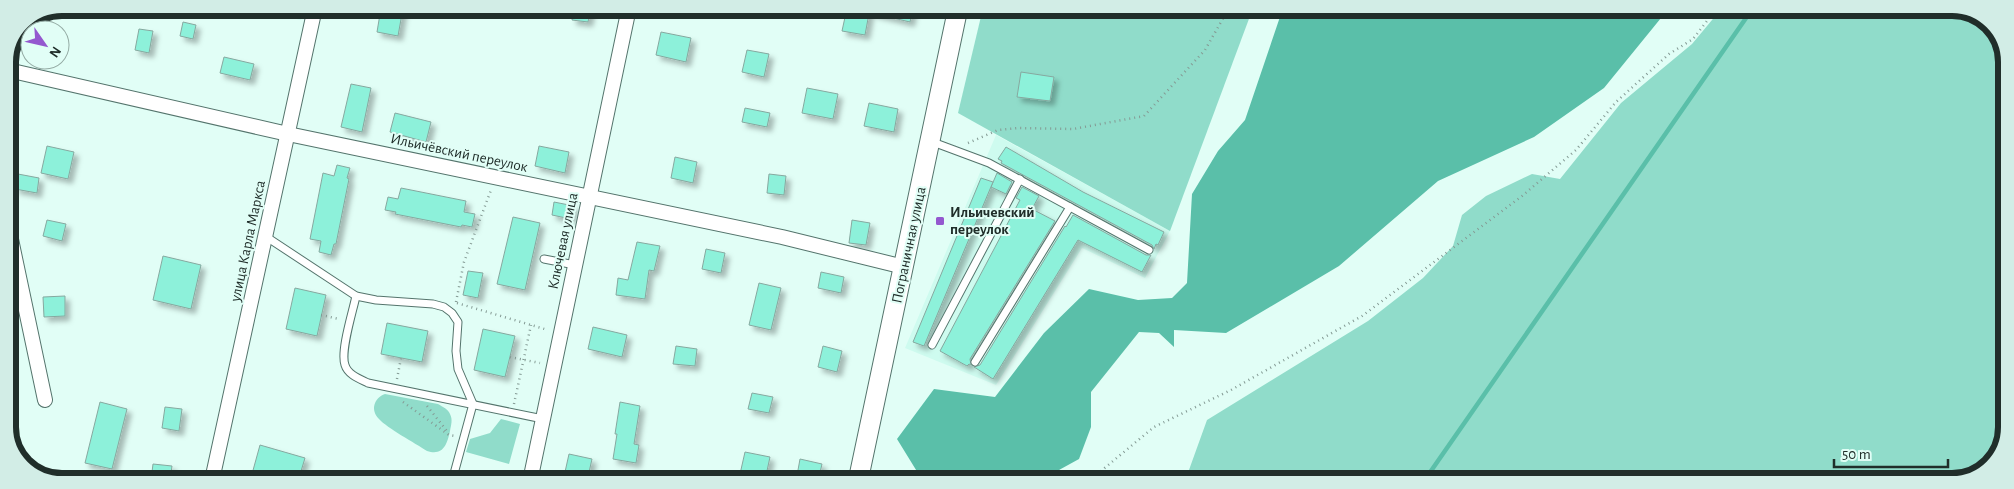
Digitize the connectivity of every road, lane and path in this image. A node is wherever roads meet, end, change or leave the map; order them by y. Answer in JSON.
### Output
{"nodes":[{"id":1,"x":313,"y":16,"type":"edge"},
{"id":2,"x":627,"y":16,"type":"edge"},
{"id":3,"x":956,"y":16,"type":"edge"},
{"id":4,"x":1224,"y":16,"type":"edge"},
{"id":5,"x":1711,"y":16,"type":"edge"},
{"id":6,"x":16,"y":72,"type":"edge"},
{"id":7,"x":288,"y":134,"type":"junction"},
{"id":8,"x":930,"y":141,"type":"junction"},
{"id":9,"x":955,"y":149,"type":"junction"},
{"id":10,"x":496,"y":177,"type":"junction"},
{"id":11,"x":1020,"y":179,"type":"junction"},
{"id":12,"x":589,"y":196,"type":"junction"},
{"id":13,"x":1070,"y":208,"type":"junction"},
{"id":14,"x":265,"y":236,"type":"junction"},
{"id":15,"x":1149,"y":250,"type":"dead end"},
{"id":16,"x":544,"y":258,"type":"dead end"},
{"id":17,"x":16,"y":264,"type":"edge"},
{"id":18,"x":575,"y":265,"type":"junction"},
{"id":19,"x":904,"y":268,"type":"junction"},
{"id":20,"x":356,"y":296,"type":"junction"},
{"id":21,"x":456,"y":302,"type":"junction"},
{"id":22,"x":452,"y":313,"type":"junction"},
{"id":23,"x":321,"y":315,"type":"dead end"},
{"id":24,"x":350,"y":322,"type":"junction"},
{"id":25,"x":531,"y":325,"type":"junction"},
{"id":26,"x":561,"y":334,"type":"junction"},
{"id":27,"x":932,"y":345,"type":"dead end"},
{"id":28,"x":510,"y":357,"type":"dead end"},
{"id":29,"x":401,"y":358,"type":"dead end"},
{"id":30,"x":524,"y":360,"type":"junction"},
{"id":31,"x":975,"y":362,"type":"dead end"},
{"id":32,"x":554,"y":366,"type":"junction"},
{"id":33,"x":395,"y":389,"type":"junction"},
{"id":34,"x":425,"y":395,"type":"junction"},
{"id":35,"x":45,"y":400,"type":"dead end"},
{"id":36,"x":473,"y":404,"type":"junction"},
{"id":37,"x":512,"y":412,"type":"junction"},
{"id":38,"x":543,"y":419,"type":"junction"},
{"id":39,"x":214,"y":473,"type":"edge"},
{"id":40,"x":454,"y":473,"type":"edge"},
{"id":41,"x":532,"y":473,"type":"edge"},
{"id":42,"x":860,"y":473,"type":"edge"},
{"id":43,"x":1099,"y":473,"type":"edge"}],
"edges":[{"from":1,"to":7,"type":"street","name":"улица Карла Маркса"},
{"from":2,"to":12,"type":"street","name":"Ключевая улица"},
{"from":3,"to":8,"type":"main road","name":"Пограничная улица"},
{"from":4,"to":9,"type":"path"},
{"from":5,"to":43,"type":"path"},
{"from":6,"to":7,"type":"street","name":"Ильичёвский переулок"},
{"from":7,"to":10,"type":"street","name":"Ильичёвский переулок"},
{"from":7,"to":14,"type":"street","name":"улица Карла Маркса"},
{"from":8,"to":9,"type":"lane"},
{"from":8,"to":19,"type":"main road","name":"Пограничная улица"},
{"from":9,"to":11,"type":"lane"},
{"from":10,"to":12,"type":"street","name":"Ильичёвский переулок"},
{"from":10,"to":21,"type":"path"},
{"from":11,"to":13,"type":"lane"},
{"from":11,"to":27,"type":"lane"},
{"from":12,"to":18,"type":"street","name":"Ключевая улица"},
{"from":12,"to":19,"type":"street","name":"Ильичёвский переулок"},
{"from":13,"to":15,"type":"lane"},
{"from":13,"to":31,"type":"lane"},
{"from":14,"to":20,"type":"lane"},
{"from":14,"to":39,"type":"street","name":"улица Карла Маркса"},
{"from":16,"to":18,"type":"lane"},
{"from":17,"to":35,"type":"street"},
{"from":18,"to":26,"type":"street","name":"Ключевая улица"},
{"from":19,"to":42,"type":"main road","name":"Пограничная улица"},
{"from":20,"to":22,"type":"lane"},
{"from":20,"to":24,"type":"lane"},
{"from":21,"to":22,"type":"path"},
{"from":21,"to":25,"type":"path"},
{"from":22,"to":36,"type":"lane"},
{"from":23,"to":24,"type":"path"},
{"from":24,"to":33,"type":"lane"},
{"from":25,"to":26,"type":"path"},
{"from":25,"to":30,"type":"path"},
{"from":26,"to":32,"type":"street","name":"Ключевая улица"},
{"from":28,"to":30,"type":"path"},
{"from":29,"to":33,"type":"path"},
{"from":30,"to":32,"type":"path"},
{"from":30,"to":37,"type":"path"},
{"from":32,"to":38,"type":"street","name":"Ключевая улица"},
{"from":33,"to":34,"type":"lane"},
{"from":33,"to":34,"type":"path"},
{"from":34,"to":36,"type":"lane"},
{"from":36,"to":37,"type":"lane"},
{"from":36,"to":40,"type":"lane"},
{"from":37,"to":38,"type":"lane"},
{"from":38,"to":41,"type":"street","name":"Ключевая улица"}]}
